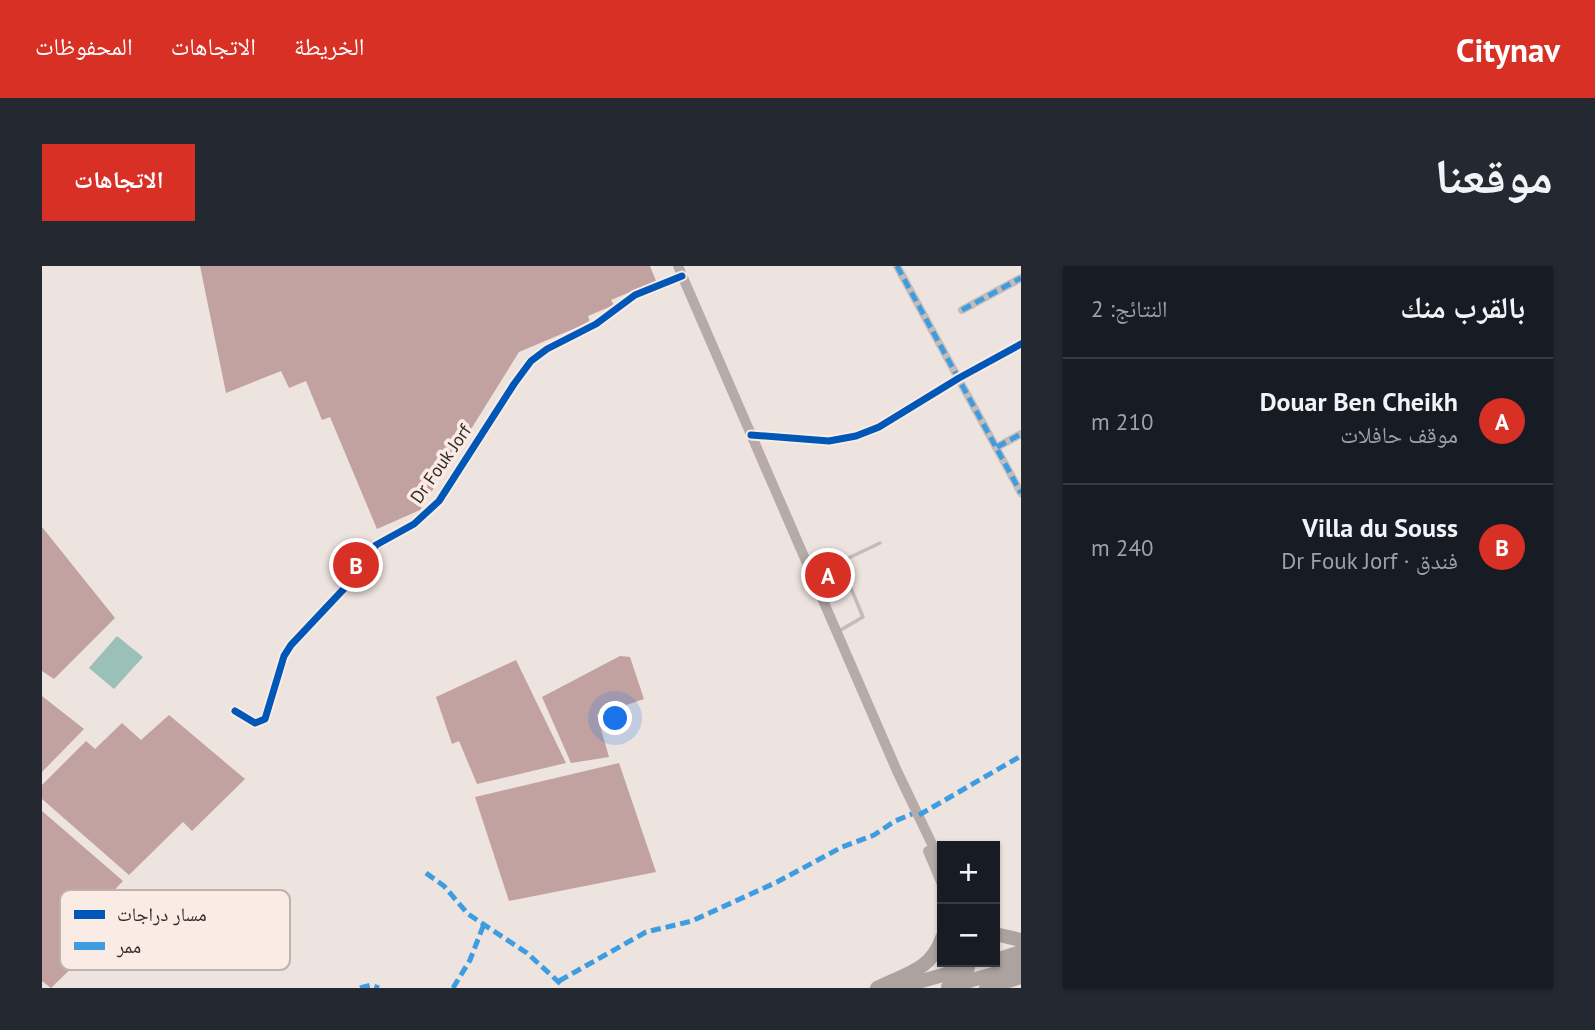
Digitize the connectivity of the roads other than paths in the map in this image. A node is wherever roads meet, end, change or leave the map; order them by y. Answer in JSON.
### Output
{"nodes":[{"id":1,"x":897,"y":266,"type":"edge"},
{"id":2,"x":680,"y":271,"type":"edge"},
{"id":3,"x":1021,"y":278,"type":"edge"},
{"id":4,"x":962,"y":310,"type":"dead end"},
{"id":5,"x":1021,"y":344,"type":"edge"},
{"id":6,"x":959,"y":378,"type":"junction"},
{"id":7,"x":1021,"y":434,"type":"edge"},
{"id":8,"x":751,"y":435,"type":"junction"},
{"id":9,"x":997,"y":447,"type":"junction"},
{"id":10,"x":1021,"y":469,"type":"edge"},
{"id":11,"x":1011,"y":474,"type":"junction"},
{"id":12,"x":1021,"y":493,"type":"edge"},
{"id":13,"x":880,"y":543,"type":"dead end"},
{"id":14,"x":840,"y":562,"type":"junction"},
{"id":15,"x":812,"y":575,"type":"junction"},
{"id":16,"x":837,"y":632,"type":"junction"},
{"id":17,"x":235,"y":711,"type":"dead end"},
{"id":18,"x":897,"y":771,"type":"junction"},
{"id":19,"x":937,"y":855,"type":"edge"},
{"id":20,"x":937,"y":872,"type":"edge"},
{"id":21,"x":1000,"y":935,"type":"edge"},
{"id":22,"x":1021,"y":940,"type":"edge"},
{"id":23,"x":937,"y":949,"type":"edge"},
{"id":24,"x":1021,"y":952,"type":"edge"},
{"id":25,"x":1000,"y":957,"type":"edge"},
{"id":26,"x":1000,"y":960,"type":"edge"},
{"id":27,"x":1021,"y":965,"type":"edge"},
{"id":28,"x":961,"y":967,"type":"edge"},
{"id":29,"x":969,"y":967,"type":"edge"},
{"id":30,"x":1021,"y":978,"type":"edge"},
{"id":31,"x":946,"y":987,"type":"edge"},
{"id":32,"x":877,"y":988,"type":"edge"},
{"id":33,"x":895,"y":988,"type":"edge"},
{"id":34,"x":965,"y":988,"type":"edge"},
{"id":35,"x":986,"y":988,"type":"edge"},
{"id":36,"x":1011,"y":988,"type":"edge"}],
"edges":[{"from":1,"to":6,"type":"street"},
{"from":2,"to":8,"type":"main road"},
{"from":2,"to":17,"type":"street","name":"Dr Fouk Jorf"},
{"from":3,"to":4,"type":"street"},
{"from":5,"to":6,"type":"street"},
{"from":6,"to":8,"type":"street"},
{"from":6,"to":9,"type":"street"},
{"from":7,"to":9,"type":"street"},
{"from":8,"to":15,"type":"main road"},
{"from":9,"to":11,"type":"street"},
{"from":10,"to":11,"type":"street"},
{"from":11,"to":12,"type":"street"},
{"from":13,"to":14,"type":"lane"},
{"from":14,"to":15,"type":"lane"},
{"from":14,"to":16,"type":"lane"},
{"from":15,"to":16,"type":"main road"},
{"from":16,"to":18,"type":"main road"},
{"from":18,"to":19,"type":"main road"},
{"from":18,"to":20,"type":"main road"},
{"from":21,"to":22,"type":"highway"},
{"from":23,"to":32,"type":"highway"},
{"from":24,"to":25,"type":"highway"},
{"from":26,"to":36,"type":"main road"},
{"from":27,"to":31,"type":"highway","bridge":true},
{"from":28,"to":33,"type":"highway"},
{"from":29,"to":34,"type":"main road"},
{"from":30,"to":35,"type":"highway","bridge":true}]}
